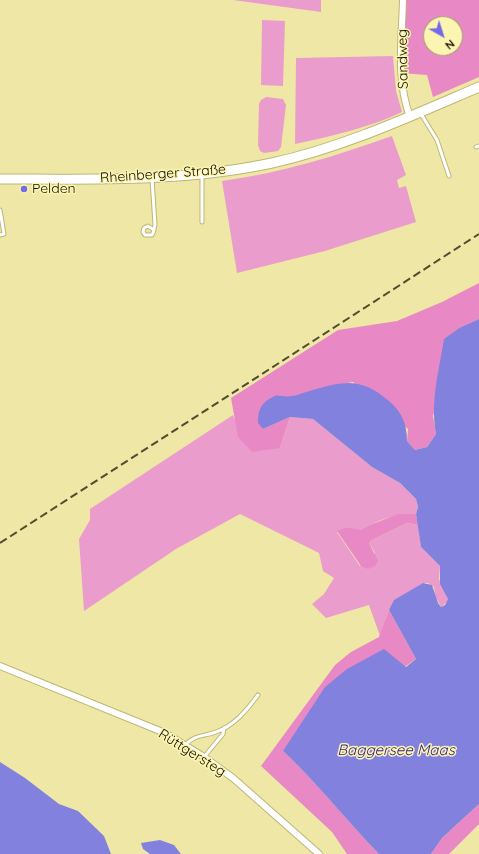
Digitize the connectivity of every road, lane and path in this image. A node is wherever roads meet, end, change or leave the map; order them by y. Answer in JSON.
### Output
{"nodes":[{"id":1,"x":403,"y":0,"type":"edge"},
{"id":2,"x":479,"y":87,"type":"edge"},
{"id":3,"x":421,"y":112,"type":"junction"},
{"id":4,"x":410,"y":117,"type":"junction"},
{"id":5,"x":202,"y":174,"type":"junction"},
{"id":6,"x":449,"y":176,"type":"dead end"},
{"id":7,"x":153,"y":178,"type":"junction"},
{"id":8,"x":0,"y":179,"type":"edge"},
{"id":9,"x":0,"y":210,"type":"edge"},
{"id":10,"x":202,"y":222,"type":"dead end"},
{"id":11,"x":154,"y":230,"type":"dead end"},
{"id":12,"x":0,"y":235,"type":"edge"},
{"id":13,"x":0,"y":666,"type":"edge"},
{"id":14,"x":258,"y":695,"type":"dead end"},
{"id":15,"x":224,"y":728,"type":"junction"},
{"id":16,"x":185,"y":745,"type":"junction"},
{"id":17,"x":204,"y":756,"type":"junction"},
{"id":18,"x":319,"y":854,"type":"edge"}],
"edges":[{"from":1,"to":4,"type":"street","name":"Sandweg"},
{"from":2,"to":3,"type":"main road","name":"Rheinberger Straße"},
{"from":3,"to":4,"type":"main road","name":"Rheinberger Straße"},
{"from":3,"to":6,"type":"lane"},
{"from":4,"to":5,"type":"main road","name":"Rheinberger Straße"},
{"from":5,"to":7,"type":"main road","name":"Rheinberger Straße"},
{"from":5,"to":10,"type":"lane"},
{"from":7,"to":8,"type":"main road","name":"Rheinberger Straße"},
{"from":7,"to":11,"type":"lane"},
{"from":9,"to":12,"type":"lane"},
{"from":13,"to":16,"type":"street","name":"Rüttgersteg"},
{"from":14,"to":15,"type":"lane"},
{"from":15,"to":16,"type":"lane"},
{"from":15,"to":17,"type":"lane"},
{"from":16,"to":17,"type":"street","name":"Rüttgersteg"},
{"from":17,"to":18,"type":"street","name":"Rüttgersteg"}]}
